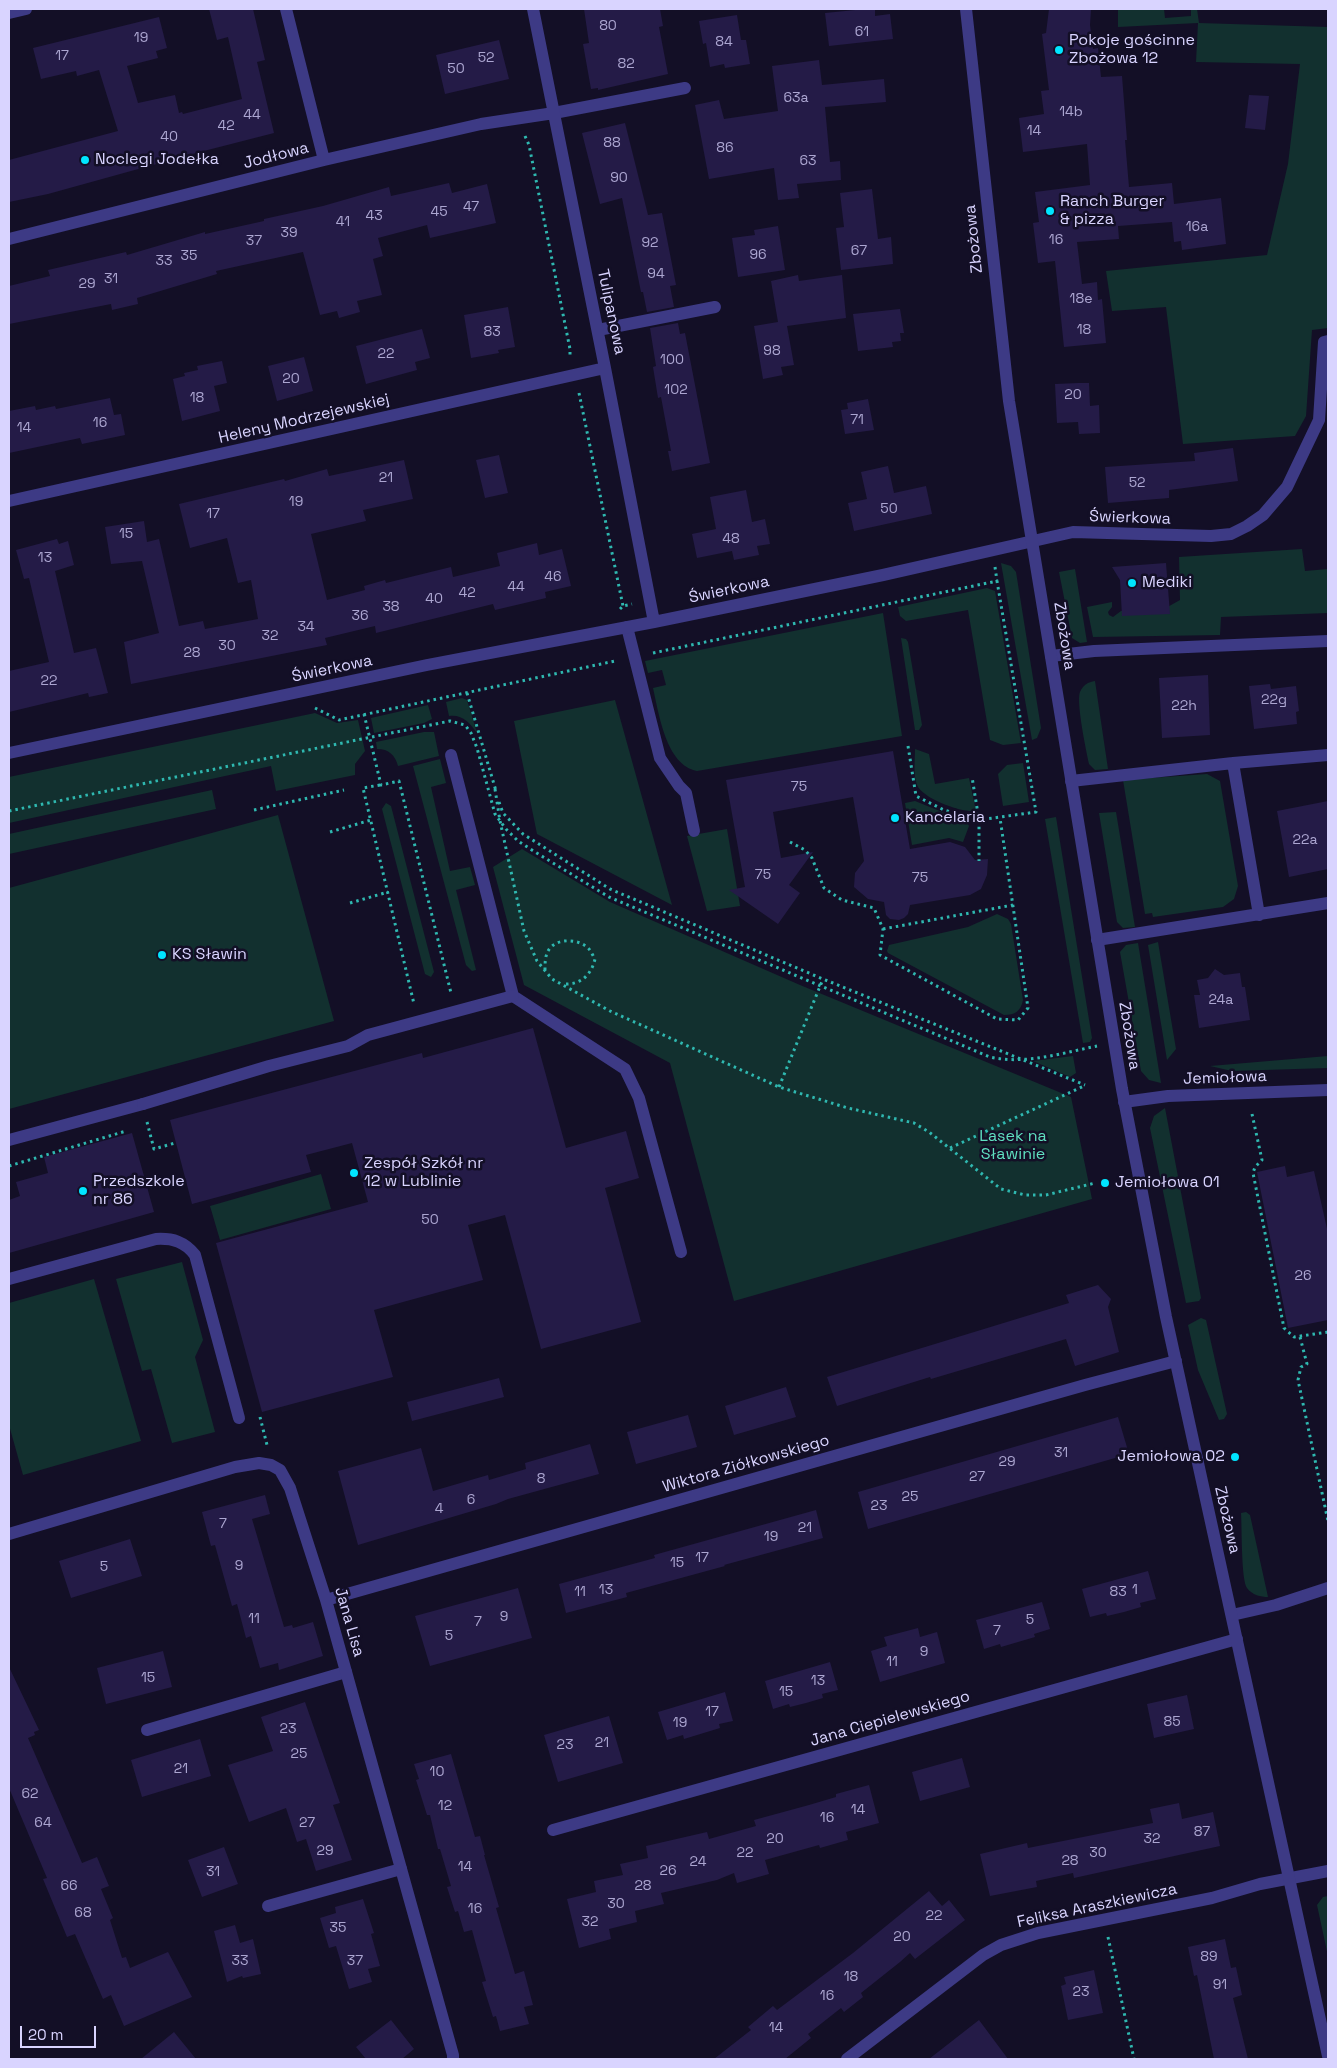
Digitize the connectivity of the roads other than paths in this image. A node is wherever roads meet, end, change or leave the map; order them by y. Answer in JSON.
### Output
{"nodes":[{"id":1,"x":26,"y":9,"type":"edge"},
{"id":2,"x":286,"y":9,"type":"edge"},
{"id":3,"x":533,"y":9,"type":"edge"},
{"id":4,"x":966,"y":9,"type":"edge"},
{"id":5,"x":9,"y":13,"type":"edge"},
{"id":6,"x":686,"y":88,"type":"dead end"},
{"id":7,"x":554,"y":113,"type":"junction"},
{"id":8,"x":324,"y":160,"type":"junction"},
{"id":9,"x":9,"y":239,"type":"edge"},
{"id":10,"x":714,"y":307,"type":"dead end"},
{"id":11,"x":598,"y":330,"type":"junction"},
{"id":12,"x":1328,"y":341,"type":"edge"},
{"id":13,"x":606,"y":368,"type":"junction"},
{"id":14,"x":9,"y":501,"type":"edge"},
{"id":15,"x":1032,"y":541,"type":"junction"},
{"id":16,"x":654,"y":622,"type":"junction"},
{"id":17,"x":627,"y":627,"type":"junction"},
{"id":18,"x":1328,"y":642,"type":"edge"},
{"id":19,"x":1051,"y":656,"type":"junction"},
{"id":20,"x":9,"y":753,"type":"edge"},
{"id":21,"x":452,"y":755,"type":"dead end"},
{"id":22,"x":1328,"y":755,"type":"edge"},
{"id":23,"x":1233,"y":763,"type":"junction"},
{"id":24,"x":1072,"y":781,"type":"junction"},
{"id":25,"x":694,"y":831,"type":"dead end"},
{"id":26,"x":1328,"y":903,"type":"edge"},
{"id":27,"x":1259,"y":915,"type":"junction"},
{"id":28,"x":1098,"y":940,"type":"junction"},
{"id":29,"x":513,"y":996,"type":"junction"},
{"id":30,"x":1328,"y":1090,"type":"edge"},
{"id":31,"x":1124,"y":1102,"type":"junction"},
{"id":32,"x":9,"y":1140,"type":"edge"},
{"id":33,"x":682,"y":1252,"type":"dead end"},
{"id":34,"x":9,"y":1279,"type":"edge"},
{"id":35,"x":1176,"y":1361,"type":"junction"},
{"id":36,"x":239,"y":1418,"type":"road end"},
{"id":37,"x":9,"y":1534,"type":"edge"},
{"id":38,"x":1328,"y":1588,"type":"edge"},
{"id":39,"x":326,"y":1600,"type":"junction"},
{"id":40,"x":1232,"y":1615,"type":"junction"},
{"id":41,"x":1237,"y":1639,"type":"junction"},
{"id":42,"x":346,"y":1672,"type":"junction"},
{"id":43,"x":147,"y":1730,"type":"dead end"},
{"id":44,"x":553,"y":1830,"type":"dead end"},
{"id":45,"x":401,"y":1869,"type":"junction"},
{"id":46,"x":1328,"y":1871,"type":"edge"},
{"id":47,"x":1290,"y":1879,"type":"junction"},
{"id":48,"x":268,"y":1906,"type":"dead end"},
{"id":49,"x":1328,"y":2056,"type":"edge"},
{"id":50,"x":453,"y":2059,"type":"edge"},
{"id":51,"x":847,"y":2059,"type":"edge"}],
"edges":[{"from":1,"to":5,"type":"street"},
{"from":2,"to":8,"type":"street"},
{"from":3,"to":7,"type":"street","name":"Tulipanowa"},
{"from":4,"to":15,"type":"street","name":"Zbożowa"},
{"from":6,"to":7,"type":"street","name":"Jodłowa"},
{"from":7,"to":8,"type":"street","name":"Jodłowa"},
{"from":7,"to":11,"type":"street","name":"Tulipanowa"},
{"from":8,"to":9,"type":"street","name":"Jodłowa"},
{"from":10,"to":11,"type":"street"},
{"from":11,"to":13,"type":"street","name":"Tulipanowa"},
{"from":12,"to":15,"type":"street","name":"Świerkowa"},
{"from":13,"to":14,"type":"street","name":"Heleny Modrzejewskiej"},
{"from":13,"to":16,"type":"street","name":"Tulipanowa"},
{"from":15,"to":16,"type":"street","name":"Świerkowa"},
{"from":15,"to":19,"type":"street","name":"Zbożowa"},
{"from":16,"to":17,"type":"street","name":"Świerkowa"},
{"from":17,"to":20,"type":"street","name":"Świerkowa"},
{"from":17,"to":25,"type":"street"},
{"from":18,"to":19,"type":"street"},
{"from":19,"to":24,"type":"street","name":"Zbożowa"},
{"from":21,"to":29,"type":"street"},
{"from":22,"to":23,"type":"street"},
{"from":23,"to":24,"type":"street"},
{"from":23,"to":27,"type":"street"},
{"from":24,"to":28,"type":"street","name":"Zbożowa"},
{"from":26,"to":27,"type":"street"},
{"from":27,"to":28,"type":"street"},
{"from":28,"to":31,"type":"street","name":"Zbożowa"},
{"from":29,"to":32,"type":"street"},
{"from":29,"to":33,"type":"street"},
{"from":30,"to":31,"type":"street","name":"Jemiołowa"},
{"from":31,"to":35,"type":"street","name":"Zbożowa"},
{"from":34,"to":36,"type":"street"},
{"from":35,"to":39,"type":"street","name":"Wiktora Ziółkowskiego"},
{"from":35,"to":40,"type":"street","name":"Zbożowa"},
{"from":37,"to":39,"type":"street","name":"Jana Lisa"},
{"from":38,"to":40,"type":"street"},
{"from":39,"to":42,"type":"street","name":"Jana Lisa"},
{"from":40,"to":41,"type":"street","name":"Zbożowa"},
{"from":41,"to":44,"type":"street","name":"Jana Ciepielewskiego"},
{"from":41,"to":47,"type":"street","name":"Zbożowa"},
{"from":42,"to":43,"type":"street"},
{"from":42,"to":45,"type":"street","name":"Jana Lisa"},
{"from":45,"to":48,"type":"street"},
{"from":45,"to":50,"type":"street","name":"Jana Lisa"},
{"from":46,"to":47,"type":"street","name":"Feliksa Araszkiewicza"},
{"from":47,"to":49,"type":"street","name":"Zbożowa"},
{"from":47,"to":51,"type":"street","name":"Feliksa Araszkiewicza"}]}
